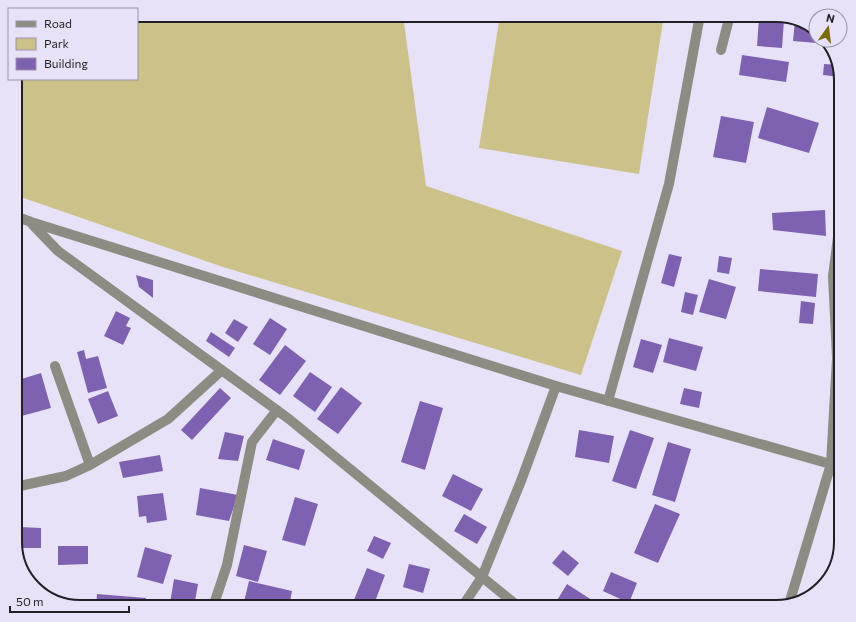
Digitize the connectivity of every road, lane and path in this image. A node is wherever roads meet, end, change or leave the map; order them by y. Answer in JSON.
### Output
{"nodes":[{"id":1,"x":699,"y":22,"type":"edge"},
{"id":2,"x":728,"y":22,"type":"edge"},
{"id":3,"x":721,"y":50,"type":"dead end"},
{"id":4,"x":22,"y":219,"type":"edge"},
{"id":5,"x":31,"y":222,"type":"junction"},
{"id":6,"x":834,"y":268,"type":"edge"},
{"id":7,"x":834,"y":296,"type":"edge"},
{"id":8,"x":55,"y":366,"type":"dead end"},
{"id":9,"x":222,"y":370,"type":"junction"},
{"id":10,"x":556,"y":386,"type":"junction"},
{"id":11,"x":608,"y":401,"type":"junction"},
{"id":12,"x":277,"y":410,"type":"junction"},
{"id":13,"x":834,"y":464,"type":"edge"},
{"id":14,"x":90,"y":465,"type":"junction"},
{"id":15,"x":834,"y":471,"type":"edge"},
{"id":16,"x":22,"y":485,"type":"edge"},
{"id":17,"x":482,"y":577,"type":"junction"},
{"id":18,"x":792,"y":598,"type":"edge"},
{"id":19,"x":215,"y":600,"type":"edge"},
{"id":20,"x":467,"y":600,"type":"edge"},
{"id":21,"x":510,"y":600,"type":"edge"}],
"edges":[{"from":1,"to":11,"type":"street"},
{"from":2,"to":3,"type":"street"},
{"from":4,"to":5,"type":"street"},
{"from":5,"to":9,"type":"street"},
{"from":5,"to":10,"type":"street"},
{"from":6,"to":7,"type":"street"},
{"from":8,"to":14,"type":"street"},
{"from":9,"to":12,"type":"street"},
{"from":9,"to":14,"type":"street"},
{"from":10,"to":11,"type":"street"},
{"from":10,"to":17,"type":"street"},
{"from":11,"to":13,"type":"street"},
{"from":12,"to":17,"type":"street"},
{"from":12,"to":19,"type":"street"},
{"from":14,"to":16,"type":"street"},
{"from":15,"to":18,"type":"street"},
{"from":17,"to":20,"type":"street"},
{"from":17,"to":21,"type":"street"}]}
